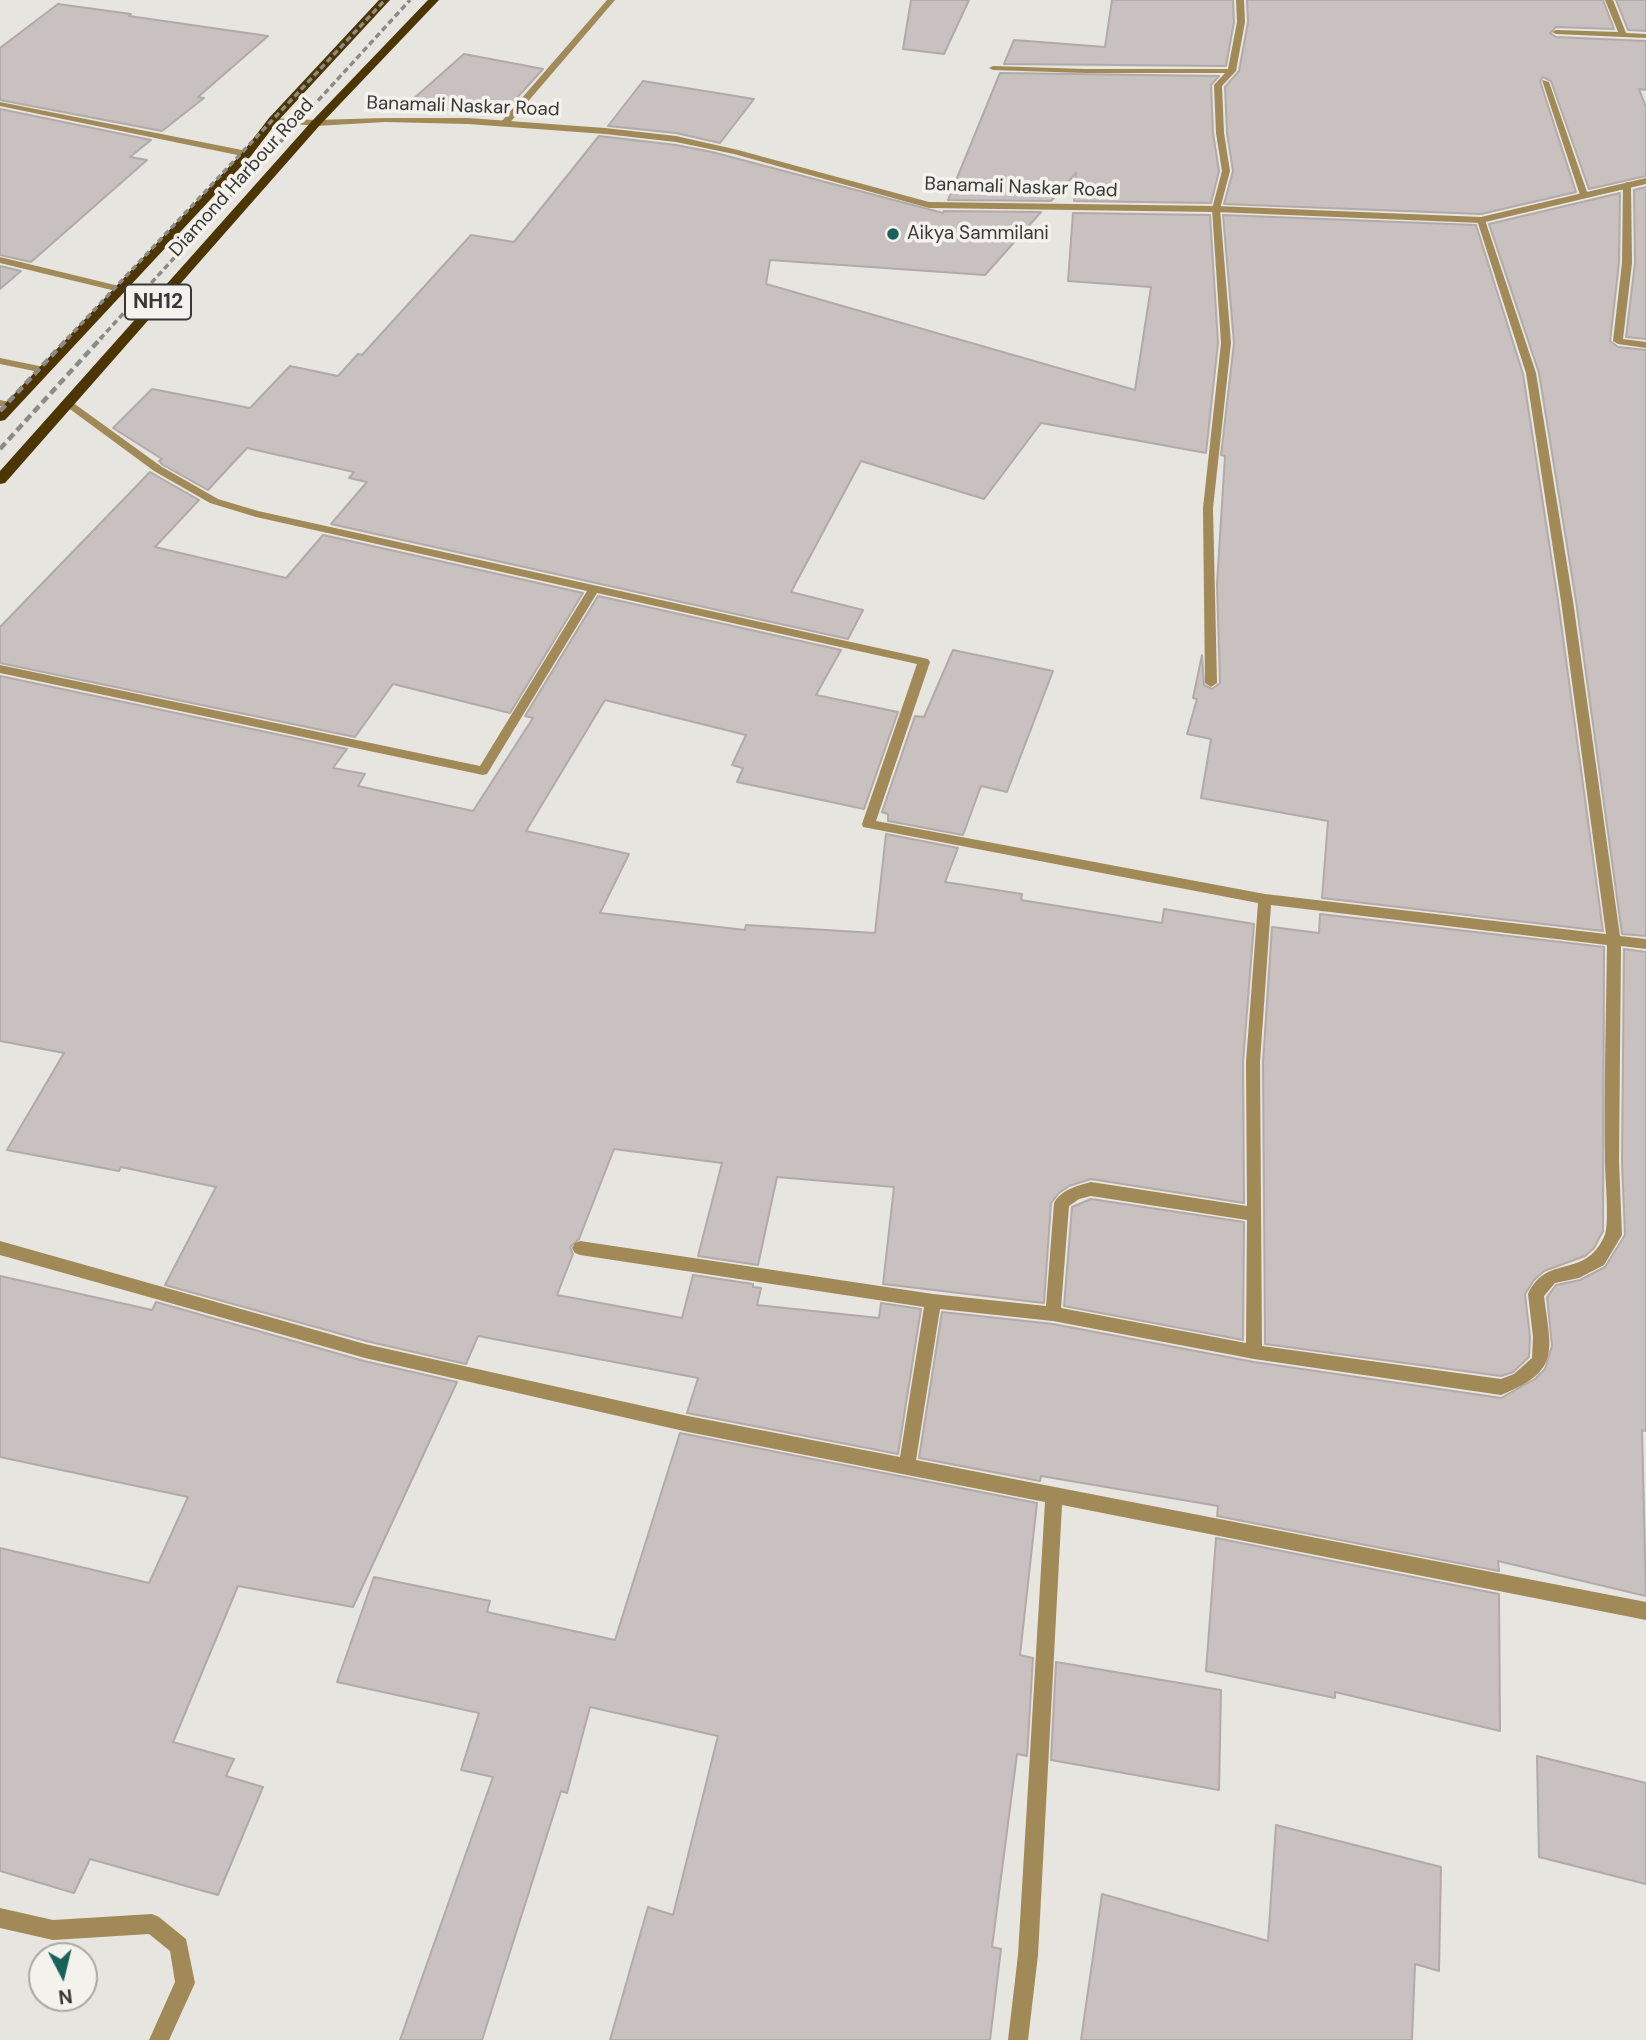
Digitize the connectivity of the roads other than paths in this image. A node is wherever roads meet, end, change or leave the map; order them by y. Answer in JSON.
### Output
{"nodes":[{"id":1,"x":385,"y":0,"type":"edge"},
{"id":2,"x":434,"y":0,"type":"edge"},
{"id":3,"x":611,"y":0,"type":"edge"},
{"id":4,"x":1240,"y":0,"type":"edge"},
{"id":5,"x":1609,"y":0,"type":"edge"},
{"id":6,"x":1556,"y":32,"type":"dead end"},
{"id":7,"x":1623,"y":35,"type":"junction"},
{"id":8,"x":1646,"y":36,"type":"edge"},
{"id":9,"x":993,"y":68,"type":"dead end"},
{"id":10,"x":1232,"y":71,"type":"junction"},
{"id":11,"x":1545,"y":82,"type":"dead end"},
{"id":12,"x":0,"y":104,"type":"edge"},
{"id":13,"x":274,"y":120,"type":"junction"},
{"id":14,"x":316,"y":123,"type":"junction"},
{"id":15,"x":504,"y":124,"type":"junction"},
{"id":16,"x":247,"y":154,"type":"junction"},
{"id":17,"x":1646,"y":181,"type":"edge"},
{"id":18,"x":1627,"y":186,"type":"junction"},
{"id":19,"x":1584,"y":195,"type":"junction"},
{"id":20,"x":1216,"y":209,"type":"junction"},
{"id":21,"x":1481,"y":220,"type":"junction"},
{"id":22,"x":0,"y":260,"type":"edge"},
{"id":23,"x":120,"y":289,"type":"junction"},
{"id":24,"x":1646,"y":345,"type":"edge"},
{"id":25,"x":0,"y":361,"type":"edge"},
{"id":26,"x":44,"y":370,"type":"junction"},
{"id":27,"x":6,"y":404,"type":"edge"},
{"id":28,"x":68,"y":404,"type":"junction"},
{"id":29,"x":0,"y":417,"type":"edge"},
{"id":30,"x":0,"y":480,"type":"edge"},
{"id":31,"x":594,"y":589,"type":"junction"},
{"id":32,"x":0,"y":668,"type":"edge"},
{"id":33,"x":1211,"y":683,"type":"dead end"},
{"id":34,"x":1265,"y":899,"type":"junction"},
{"id":35,"x":1614,"y":941,"type":"junction"},
{"id":36,"x":1646,"y":944,"type":"edge"},
{"id":37,"x":1255,"y":1214,"type":"junction"},
{"id":38,"x":0,"y":1248,"type":"edge"},
{"id":39,"x":580,"y":1248,"type":"dead end"},
{"id":40,"x":933,"y":1301,"type":"junction"},
{"id":41,"x":1053,"y":1314,"type":"junction"},
{"id":42,"x":1254,"y":1352,"type":"junction"},
{"id":43,"x":907,"y":1465,"type":"junction"},
{"id":44,"x":1054,"y":1497,"type":"junction"},
{"id":45,"x":1646,"y":1611,"type":"edge"},
{"id":46,"x":0,"y":1918,"type":"edge"},
{"id":47,"x":159,"y":2040,"type":"edge"},
{"id":48,"x":1018,"y":2040,"type":"edge"}],
"edges":[{"from":1,"to":13,"type":"highway","name":"Diamond Harbour Road","number":"NH12"},
{"from":2,"to":14,"type":"highway","name":"Diamond Harbour Road","number":"NH12"},
{"from":3,"to":15,"type":"street"},
{"from":4,"to":10,"type":"street"},
{"from":5,"to":7,"type":"street"},
{"from":6,"to":7,"type":"street"},
{"from":7,"to":8,"type":"street"},
{"from":9,"to":10,"type":"street"},
{"from":10,"to":20,"type":"street"},
{"from":11,"to":19,"type":"street"},
{"from":12,"to":16,"type":"street"},
{"from":13,"to":14,"type":"street","name":"Banamali Naskar Road"},
{"from":13,"to":16,"type":"highway","name":"Diamond Harbour Road","number":"NH12"},
{"from":14,"to":15,"type":"street","name":"Banamali Naskar Road"},
{"from":14,"to":28,"type":"highway","name":"Diamond Harbour Road","number":"NH12"},
{"from":15,"to":20,"type":"street","name":"Banamali Naskar Road"},
{"from":16,"to":23,"type":"highway","name":"Diamond Harbour Road","number":"NH12"},
{"from":17,"to":18,"type":"street","name":"Banamali Naskar Road"},
{"from":18,"to":19,"type":"street","name":"Banamali Naskar Road"},
{"from":18,"to":24,"type":"street"},
{"from":19,"to":21,"type":"street","name":"Banamali Naskar Road"},
{"from":20,"to":21,"type":"street","name":"Banamali Naskar Road"},
{"from":20,"to":33,"type":"street"},
{"from":21,"to":35,"type":"street"},
{"from":22,"to":23,"type":"street"},
{"from":23,"to":26,"type":"highway","name":"Diamond Harbour Road","number":"NH12"},
{"from":25,"to":26,"type":"street"},
{"from":26,"to":27,"type":"highway","name":"Diamond Harbour Road","number":"NH12"},
{"from":27,"to":29,"type":"highway","name":"Diamond Harbour Road","number":"NH12"},
{"from":28,"to":30,"type":"highway","name":"Diamond Harbour Road","number":"NH12"},
{"from":28,"to":31,"type":"street"},
{"from":31,"to":32,"type":"street"},
{"from":31,"to":34,"type":"street"},
{"from":34,"to":35,"type":"street"},
{"from":34,"to":37,"type":"street"},
{"from":35,"to":36,"type":"street"},
{"from":35,"to":42,"type":"street"},
{"from":37,"to":41,"type":"street"},
{"from":37,"to":42,"type":"street"},
{"from":38,"to":43,"type":"street"},
{"from":39,"to":40,"type":"street"},
{"from":40,"to":41,"type":"street"},
{"from":40,"to":43,"type":"street"},
{"from":41,"to":42,"type":"street"},
{"from":43,"to":44,"type":"street"},
{"from":44,"to":45,"type":"street"},
{"from":44,"to":48,"type":"street"},
{"from":46,"to":47,"type":"street"}]}
